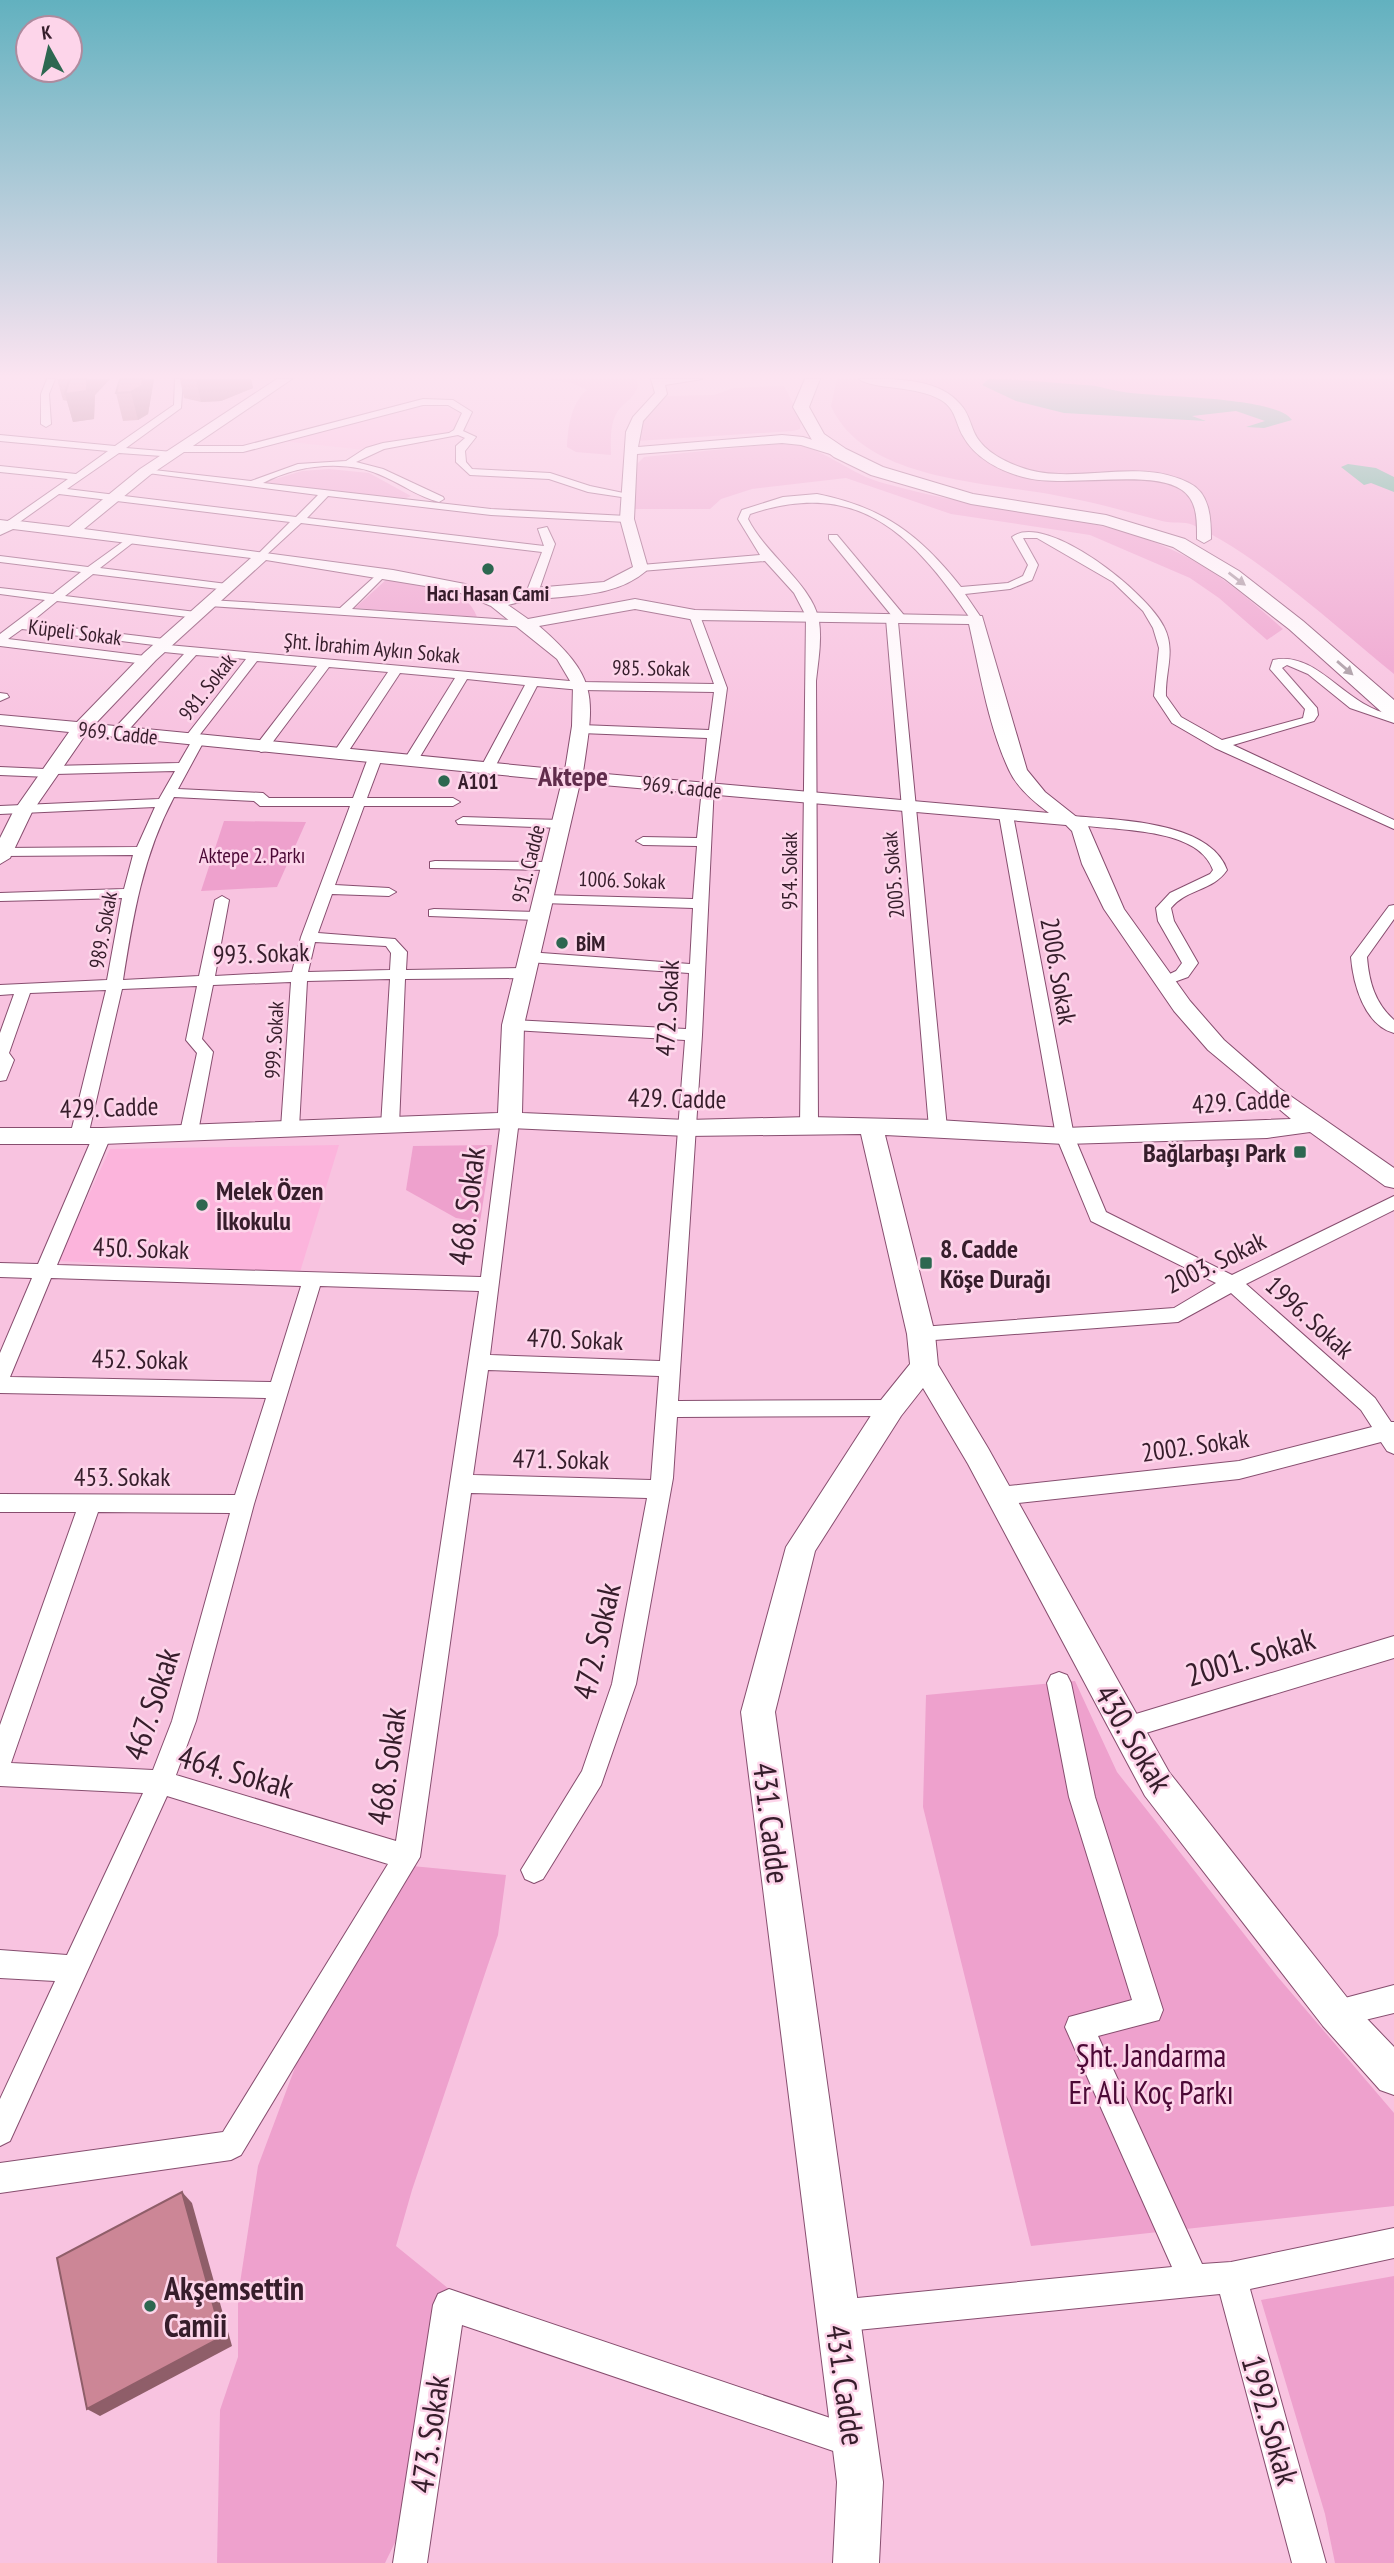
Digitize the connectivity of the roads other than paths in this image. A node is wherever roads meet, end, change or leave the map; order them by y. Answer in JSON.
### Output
{"nodes":[{"id":1,"x":111,"y":498,"type":"edge"},
{"id":2,"x":44,"y":499,"type":"edge"},
{"id":3,"x":116,"y":499,"type":"edge"},
{"id":4,"x":320,"y":499,"type":"edge"},
{"id":5,"x":369,"y":499,"type":"edge"},
{"id":6,"x":438,"y":499,"type":"edge"},
{"id":7,"x":628,"y":499,"type":"edge"},
{"id":8,"x":787,"y":499,"type":"edge"},
{"id":9,"x":833,"y":499,"type":"edge"},
{"id":10,"x":969,"y":499,"type":"edge"},
{"id":11,"x":1050,"y":499,"type":"edge"},
{"id":12,"x":1197,"y":499,"type":"edge"},
{"id":13,"x":499,"y":507,"type":"dead end"},
{"id":14,"x":627,"y":519,"type":"junction"},
{"id":15,"x":299,"y":520,"type":"junction"},
{"id":16,"x":3,"y":526,"type":"edge"},
{"id":17,"x":543,"y":529,"type":"dead end"},
{"id":18,"x":73,"y":531,"type":"junction"},
{"id":19,"x":832,"y":537,"type":"dead end"},
{"id":20,"x":131,"y":539,"type":"junction"},
{"id":21,"x":1204,"y":539,"type":"junction"},
{"id":22,"x":548,"y":550,"type":"junction"},
{"id":23,"x":263,"y":555,"type":"junction"},
{"id":24,"x":765,"y":558,"type":"junction"},
{"id":25,"x":0,"y":559,"type":"edge"},
{"id":26,"x":641,"y":568,"type":"junction"},
{"id":27,"x":91,"y":570,"type":"junction"},
{"id":28,"x":383,"y":572,"type":"junction"},
{"id":29,"x":227,"y":587,"type":"junction"},
{"id":30,"x":959,"y":591,"type":"junction"},
{"id":31,"x":0,"y":592,"type":"edge"},
{"id":32,"x":532,"y":593,"type":"junction"},
{"id":33,"x":54,"y":598,"type":"junction"},
{"id":34,"x":209,"y":603,"type":"junction"},
{"id":35,"x":496,"y":603,"type":"junction"},
{"id":36,"x":343,"y":612,"type":"junction"},
{"id":37,"x":196,"y":615,"type":"junction"},
{"id":38,"x":695,"y":615,"type":"junction"},
{"id":39,"x":813,"y":617,"type":"junction"},
{"id":40,"x":897,"y":619,"type":"junction"},
{"id":41,"x":976,"y":619,"type":"junction"},
{"id":42,"x":525,"y":624,"type":"junction"},
{"id":43,"x":19,"y":625,"type":"junction"},
{"id":44,"x":0,"y":641,"type":"edge"},
{"id":45,"x":156,"y":650,"type":"junction"},
{"id":46,"x":193,"y":651,"type":"junction"},
{"id":47,"x":254,"y":657,"type":"junction"},
{"id":48,"x":325,"y":664,"type":"junction"},
{"id":49,"x":396,"y":670,"type":"junction"},
{"id":50,"x":1382,"y":673,"type":"dead end"},
{"id":51,"x":463,"y":676,"type":"junction"},
{"id":52,"x":533,"y":682,"type":"junction"},
{"id":53,"x":582,"y":686,"type":"junction"},
{"id":54,"x":720,"y":688,"type":"junction"},
{"id":55,"x":1394,"y":710,"type":"edge"},
{"id":56,"x":1394,"y":719,"type":"edge"},
{"id":57,"x":0,"y":720,"type":"edge"},
{"id":58,"x":81,"y":729,"type":"junction"},
{"id":59,"x":581,"y":729,"type":"junction"},
{"id":60,"x":118,"y":733,"type":"junction"},
{"id":61,"x":714,"y":734,"type":"junction"},
{"id":62,"x":194,"y":741,"type":"junction"},
{"id":63,"x":1220,"y":745,"type":"junction"},
{"id":64,"x":261,"y":748,"type":"junction"},
{"id":65,"x":339,"y":755,"type":"junction"},
{"id":66,"x":375,"y":758,"type":"junction"},
{"id":67,"x":411,"y":760,"type":"junction"},
{"id":68,"x":184,"y":767,"type":"junction"},
{"id":69,"x":488,"y":767,"type":"junction"},
{"id":70,"x":0,"y":771,"type":"edge"},
{"id":71,"x":50,"y":772,"type":"junction"},
{"id":72,"x":573,"y":775,"type":"junction"},
{"id":73,"x":707,"y":790,"type":"junction"},
{"id":74,"x":167,"y":798,"type":"junction"},
{"id":75,"x":810,"y":798,"type":"junction"},
{"id":76,"x":358,"y":802,"type":"junction"},
{"id":77,"x":453,"y":802,"type":"dead end"},
{"id":78,"x":908,"y":806,"type":"junction"},
{"id":79,"x":0,"y":810,"type":"edge"},
{"id":80,"x":26,"y":810,"type":"junction"},
{"id":81,"x":1006,"y":815,"type":"junction"},
{"id":82,"x":1072,"y":820,"type":"junction"},
{"id":83,"x":463,"y":821,"type":"dead end"},
{"id":84,"x":561,"y":824,"type":"junction"},
{"id":85,"x":1394,"y":825,"type":"edge"},
{"id":86,"x":643,"y":841,"type":"dead end"},
{"id":87,"x":704,"y":842,"type":"junction"},
{"id":88,"x":2,"y":848,"type":"edge"},
{"id":89,"x":143,"y":851,"type":"junction"},
{"id":90,"x":435,"y":865,"type":"dead end"},
{"id":91,"x":551,"y":866,"type":"junction"},
{"id":92,"x":327,"y":889,"type":"junction"},
{"id":93,"x":131,"y":892,"type":"junction"},
{"id":94,"x":389,"y":892,"type":"dead end"},
{"id":95,"x":0,"y":897,"type":"edge"},
{"id":96,"x":543,"y":899,"type":"junction"},
{"id":97,"x":222,"y":900,"type":"dead end"},
{"id":98,"x":701,"y":904,"type":"junction"},
{"id":99,"x":1394,"y":909,"type":"edge"},
{"id":100,"x":434,"y":913,"type":"dead end"},
{"id":101,"x":538,"y":916,"type":"junction"},
{"id":102,"x":310,"y":937,"type":"junction"},
{"id":103,"x":526,"y":965,"type":"junction"},
{"id":104,"x":697,"y":969,"type":"junction"},
{"id":105,"x":397,"y":973,"type":"junction"},
{"id":106,"x":299,"y":976,"type":"junction"},
{"id":107,"x":206,"y":980,"type":"junction"},
{"id":108,"x":1163,"y":981,"type":"junction"},
{"id":109,"x":115,"y":984,"type":"junction"},
{"id":110,"x":24,"y":988,"type":"junction"},
{"id":111,"x":0,"y":990,"type":"edge"},
{"id":112,"x":513,"y":1025,"type":"junction"},
{"id":113,"x":1394,"y":1028,"type":"edge"},
{"id":114,"x":694,"y":1035,"type":"junction"},
{"id":115,"x":0,"y":1076,"type":"edge"},
{"id":116,"x":510,"y":1120,"type":"junction"},
{"id":117,"x":1312,"y":1124,"type":"junction"},
{"id":118,"x":810,"y":1125,"type":"junction"},
{"id":119,"x":390,"y":1126,"type":"junction"},
{"id":120,"x":871,"y":1127,"type":"junction"},
{"id":121,"x":290,"y":1128,"type":"junction"},
{"id":122,"x":687,"y":1128,"type":"junction"},
{"id":123,"x":938,"y":1128,"type":"junction"},
{"id":124,"x":189,"y":1132,"type":"junction"},
{"id":125,"x":0,"y":1136,"type":"edge"},
{"id":126,"x":90,"y":1136,"type":"junction"},
{"id":127,"x":1065,"y":1136,"type":"junction"},
{"id":128,"x":40,"y":1137,"type":"junction"},
{"id":129,"x":0,"y":1144,"type":"edge"},
{"id":130,"x":1394,"y":1180,"type":"edge"},
{"id":131,"x":1394,"y":1202,"type":"edge"},
{"id":132,"x":0,"y":1270,"type":"edge"},
{"id":133,"x":44,"y":1271,"type":"junction"},
{"id":134,"x":313,"y":1279,"type":"junction"},
{"id":135,"x":1233,"y":1283,"type":"junction"},
{"id":136,"x":491,"y":1284,"type":"junction"},
{"id":137,"x":923,"y":1350,"type":"junction"},
{"id":138,"x":479,"y":1363,"type":"junction"},
{"id":139,"x":670,"y":1369,"type":"junction"},
{"id":140,"x":0,"y":1377,"type":"edge"},
{"id":141,"x":0,"y":1385,"type":"edge"},
{"id":142,"x":279,"y":1390,"type":"junction"},
{"id":143,"x":891,"y":1408,"type":"junction"},
{"id":144,"x":667,"y":1409,"type":"junction"},
{"id":145,"x":1392,"y":1436,"type":"edge"},
{"id":146,"x":461,"y":1484,"type":"junction"},
{"id":147,"x":659,"y":1489,"type":"junction"},
{"id":148,"x":999,"y":1496,"type":"junction"},
{"id":149,"x":0,"y":1503,"type":"edge"},
{"id":150,"x":90,"y":1503,"type":"junction"},
{"id":151,"x":243,"y":1504,"type":"junction"},
{"id":152,"x":1394,"y":1647,"type":"edge"},
{"id":153,"x":1059,"y":1683,"type":"dead end"},
{"id":154,"x":1126,"y":1728,"type":"junction"},
{"id":155,"x":0,"y":1760,"type":"edge"},
{"id":156,"x":0,"y":1774,"type":"edge"},
{"id":157,"x":161,"y":1782,"type":"junction"},
{"id":158,"x":407,"y":1857,"type":"junction"},
{"id":159,"x":534,"y":1870,"type":"dead end"},
{"id":160,"x":0,"y":1964,"type":"edge"},
{"id":161,"x":74,"y":1969,"type":"junction"},
{"id":162,"x":1394,"y":1999,"type":"edge"},
{"id":163,"x":1336,"y":2013,"type":"junction"},
{"id":164,"x":1394,"y":2076,"type":"edge"},
{"id":165,"x":0,"y":2131,"type":"edge"},
{"id":166,"x":0,"y":2178,"type":"edge"},
{"id":167,"x":1394,"y":2243,"type":"edge"},
{"id":168,"x":1231,"y":2277,"type":"junction"},
{"id":169,"x":1193,"y":2280,"type":"junction"},
{"id":170,"x":837,"y":2316,"type":"junction"},
{"id":171,"x":855,"y":2443,"type":"junction"},
{"id":172,"x":410,"y":2563,"type":"edge"},
{"id":173,"x":856,"y":2563,"type":"edge"},
{"id":174,"x":1309,"y":2563,"type":"edge"}],
"edges":[{"from":1,"to":18,"type":"street"},
{"from":2,"to":16,"type":"street"},
{"from":3,"to":15,"type":"street"},
{"from":4,"to":15,"type":"street"},
{"from":5,"to":14,"type":"street"},
{"from":6,"to":13,"type":"street"},
{"from":7,"to":14,"type":"street"},
{"from":8,"to":24,"type":"street"},
{"from":9,"to":30,"type":"street"},
{"from":10,"to":55,"type":"highway","one_way":true},
{"from":11,"to":21,"type":"highway"},
{"from":12,"to":21,"type":"street"},
{"from":14,"to":26,"type":"street"},
{"from":15,"to":22,"type":"street"},
{"from":15,"to":23,"type":"street"},
{"from":16,"to":18,"type":"street"},
{"from":17,"to":22,"type":"street"},
{"from":18,"to":20,"type":"street"},
{"from":19,"to":40,"type":"street"},
{"from":20,"to":23,"type":"street"},
{"from":20,"to":27,"type":"street"},
{"from":21,"to":50,"type":"highway"},
{"from":22,"to":32,"type":"street"},
{"from":23,"to":28,"type":"street"},
{"from":23,"to":29,"type":"street"},
{"from":24,"to":26,"type":"street"},
{"from":24,"to":39,"type":"street"},
{"from":25,"to":27,"type":"street"},
{"from":26,"to":32,"type":"street"},
{"from":27,"to":29,"type":"street"},
{"from":27,"to":33,"type":"street"},
{"from":28,"to":35,"type":"street"},
{"from":28,"to":36,"type":"street"},
{"from":29,"to":34,"type":"street"},
{"from":30,"to":41,"type":"street"},
{"from":30,"to":63,"type":"street"},
{"from":31,"to":33,"type":"street"},
{"from":32,"to":35,"type":"street"},
{"from":33,"to":37,"type":"street"},
{"from":33,"to":43,"type":"street"},
{"from":34,"to":36,"type":"street"},
{"from":34,"to":37,"type":"street"},
{"from":35,"to":42,"type":"street"},
{"from":36,"to":42,"type":"street"},
{"from":37,"to":45,"type":"street"},
{"from":38,"to":39,"type":"street"},
{"from":38,"to":42,"type":"street"},
{"from":38,"to":54,"type":"street","name":"472. Sokak"},
{"from":39,"to":40,"type":"street"},
{"from":39,"to":75,"type":"street","name":"954. Sokak"},
{"from":40,"to":41,"type":"street"},
{"from":40,"to":78,"type":"street","name":"2005. Sokak"},
{"from":41,"to":82,"type":"street"},
{"from":42,"to":53,"type":"street"},
{"from":43,"to":44,"type":"street"},
{"from":43,"to":45,"type":"street"},
{"from":44,"to":45,"type":"street","name":"Küpeli Sokak"},
{"from":45,"to":46,"type":"street","name":"Şht. İbrahim Aykın Sokak"},
{"from":45,"to":58,"type":"street"},
{"from":46,"to":47,"type":"street","name":"Şht. İbrahim Aykın Sokak"},
{"from":46,"to":60,"type":"street"},
{"from":47,"to":48,"type":"street","name":"Şht. İbrahim Aykın Sokak"},
{"from":47,"to":62,"type":"street","name":"981. Sokak"},
{"from":48,"to":49,"type":"street","name":"Şht. İbrahim Aykın Sokak"},
{"from":48,"to":64,"type":"street"},
{"from":49,"to":51,"type":"street","name":"Şht. İbrahim Aykın Sokak"},
{"from":49,"to":65,"type":"street"},
{"from":51,"to":52,"type":"street","name":"Şht. İbrahim Aykın Sokak"},
{"from":51,"to":67,"type":"street"},
{"from":52,"to":53,"type":"street","name":"Şht. İbrahim Aykın Sokak"},
{"from":52,"to":69,"type":"street"},
{"from":53,"to":54,"type":"street","name":"985. Sokak"},
{"from":53,"to":59,"type":"street","name":"951. Cadde"},
{"from":54,"to":61,"type":"street","name":"472. Sokak"},
{"from":56,"to":63,"type":"street"},
{"from":57,"to":58,"type":"street","name":"969. Cadde"},
{"from":58,"to":60,"type":"street","name":"969. Cadde"},
{"from":58,"to":71,"type":"street"},
{"from":59,"to":61,"type":"street"},
{"from":59,"to":72,"type":"street","name":"951. Cadde"},
{"from":60,"to":62,"type":"street","name":"969. Cadde"},
{"from":61,"to":73,"type":"street","name":"472. Sokak"},
{"from":62,"to":64,"type":"street","name":"969. Cadde"},
{"from":62,"to":68,"type":"street","name":"989. Sokak"},
{"from":63,"to":85,"type":"street"},
{"from":64,"to":65,"type":"street","name":"969. Cadde"},
{"from":65,"to":66,"type":"street","name":"969. Cadde"},
{"from":66,"to":67,"type":"street","name":"969. Cadde"},
{"from":66,"to":76,"type":"street","name":"999. Sokak"},
{"from":67,"to":69,"type":"street","name":"969. Cadde"},
{"from":68,"to":71,"type":"street"},
{"from":68,"to":74,"type":"street","name":"989. Sokak"},
{"from":69,"to":72,"type":"street","name":"969. Cadde"},
{"from":70,"to":71,"type":"street"},
{"from":71,"to":80,"type":"street"},
{"from":72,"to":73,"type":"street","name":"969. Cadde"},
{"from":72,"to":84,"type":"street","name":"951. Cadde"},
{"from":73,"to":75,"type":"street","name":"969. Cadde"},
{"from":73,"to":87,"type":"street","name":"472. Sokak"},
{"from":74,"to":76,"type":"street"},
{"from":74,"to":80,"type":"street"},
{"from":74,"to":89,"type":"street","name":"989. Sokak"},
{"from":75,"to":78,"type":"street","name":"969. Cadde"},
{"from":75,"to":118,"type":"street","name":"954. Sokak"},
{"from":76,"to":77,"type":"street"},
{"from":76,"to":92,"type":"street","name":"999. Sokak"},
{"from":78,"to":81,"type":"street","name":"969. Cadde"},
{"from":78,"to":123,"type":"street","name":"2005. Sokak"},
{"from":79,"to":80,"type":"street"},
{"from":80,"to":88,"type":"street"},
{"from":81,"to":82,"type":"street","name":"969. Cadde"},
{"from":81,"to":127,"type":"street","name":"2006. Sokak"},
{"from":82,"to":108,"type":"street"},
{"from":82,"to":108,"type":"street"},
{"from":83,"to":84,"type":"street"},
{"from":84,"to":91,"type":"street","name":"951. Cadde"},
{"from":86,"to":87,"type":"street"},
{"from":87,"to":98,"type":"street","name":"472. Sokak"},
{"from":88,"to":89,"type":"street"},
{"from":89,"to":93,"type":"street","name":"989. Sokak"},
{"from":90,"to":91,"type":"street"},
{"from":91,"to":96,"type":"street","name":"951. Cadde"},
{"from":92,"to":94,"type":"street"},
{"from":92,"to":102,"type":"street","name":"999. Sokak"},
{"from":93,"to":95,"type":"street"},
{"from":93,"to":109,"type":"street","name":"989. Sokak"},
{"from":96,"to":98,"type":"street","name":"1006. Sokak"},
{"from":96,"to":101,"type":"street","name":"951. Cadde"},
{"from":97,"to":107,"type":"street"},
{"from":98,"to":104,"type":"street","name":"472. Sokak"},
{"from":99,"to":113,"type":"street"},
{"from":100,"to":101,"type":"street"},
{"from":101,"to":103,"type":"street","name":"951. Cadde"},
{"from":102,"to":105,"type":"street"},
{"from":102,"to":106,"type":"street","name":"999. Sokak"},
{"from":103,"to":104,"type":"street","name":"993. Sokak"},
{"from":103,"to":105,"type":"street","name":"993. Sokak"},
{"from":103,"to":112,"type":"street","name":"951. Cadde"},
{"from":104,"to":114,"type":"street","name":"472. Sokak"},
{"from":105,"to":106,"type":"street","name":"993. Sokak"},
{"from":105,"to":119,"type":"street"},
{"from":106,"to":107,"type":"street","name":"993. Sokak"},
{"from":106,"to":121,"type":"street","name":"999. Sokak"},
{"from":107,"to":109,"type":"street","name":"993. Sokak"},
{"from":107,"to":124,"type":"street"},
{"from":108,"to":117,"type":"street"},
{"from":109,"to":110,"type":"street","name":"993. Sokak"},
{"from":109,"to":126,"type":"street","name":"989. Sokak"},
{"from":110,"to":111,"type":"street","name":"993. Sokak"},
{"from":110,"to":115,"type":"street"},
{"from":112,"to":114,"type":"street"},
{"from":112,"to":116,"type":"street","name":"951. Cadde"},
{"from":114,"to":122,"type":"street","name":"472. Sokak"},
{"from":116,"to":119,"type":"street","name":"429. Cadde"},
{"from":116,"to":122,"type":"street","name":"429. Cadde"},
{"from":116,"to":136,"type":"street","name":"468. Sokak"},
{"from":117,"to":127,"type":"street","name":"429. Cadde"},
{"from":117,"to":130,"type":"street"},
{"from":118,"to":120,"type":"street","name":"429. Cadde"},
{"from":118,"to":122,"type":"street","name":"429. Cadde"},
{"from":119,"to":121,"type":"street","name":"429. Cadde"},
{"from":120,"to":123,"type":"street","name":"429. Cadde"},
{"from":120,"to":137,"type":"street"},
{"from":121,"to":124,"type":"street","name":"429. Cadde"},
{"from":122,"to":139,"type":"street","name":"472. Sokak"},
{"from":123,"to":127,"type":"street","name":"429. Cadde"},
{"from":124,"to":126,"type":"street","name":"429. Cadde"},
{"from":125,"to":128,"type":"street"},
{"from":126,"to":128,"type":"street","name":"429. Cadde"},
{"from":126,"to":133,"type":"street","name":"989. Sokak"},
{"from":127,"to":135,"type":"street","name":"1996. Sokak"},
{"from":128,"to":129,"type":"street"},
{"from":131,"to":135,"type":"street","name":"2003. Sokak"},
{"from":132,"to":133,"type":"street","name":"450. Sokak"},
{"from":133,"to":134,"type":"street","name":"450. Sokak"},
{"from":133,"to":140,"type":"street","name":"989. Sokak"},
{"from":134,"to":136,"type":"street","name":"450. Sokak"},
{"from":134,"to":142,"type":"street","name":"467. Sokak"},
{"from":135,"to":137,"type":"street","name":"2003. Sokak"},
{"from":135,"to":145,"type":"street","name":"1996. Sokak"},
{"from":136,"to":138,"type":"street","name":"468. Sokak"},
{"from":137,"to":143,"type":"street","name":"431. Cadde"},
{"from":137,"to":148,"type":"street","name":"430. Sokak"},
{"from":138,"to":139,"type":"street","name":"470. Sokak"},
{"from":138,"to":146,"type":"street","name":"468. Sokak"},
{"from":139,"to":144,"type":"street","name":"472. Sokak"},
{"from":141,"to":142,"type":"street","name":"452. Sokak"},
{"from":142,"to":151,"type":"street","name":"467. Sokak"},
{"from":143,"to":144,"type":"street"},
{"from":143,"to":170,"type":"street","name":"431. Cadde"},
{"from":144,"to":147,"type":"street","name":"472. Sokak"},
{"from":145,"to":148,"type":"street","name":"2002. Sokak"},
{"from":146,"to":147,"type":"street","name":"471. Sokak"},
{"from":146,"to":158,"type":"street","name":"468. Sokak"},
{"from":147,"to":159,"type":"street","name":"472. Sokak"},
{"from":148,"to":154,"type":"street","name":"430. Sokak"},
{"from":149,"to":150,"type":"street","name":"453. Sokak"},
{"from":150,"to":151,"type":"street","name":"453. Sokak"},
{"from":150,"to":155,"type":"street"},
{"from":151,"to":157,"type":"street","name":"467. Sokak"},
{"from":152,"to":154,"type":"street","name":"2001. Sokak"},
{"from":153,"to":169,"type":"street"},
{"from":154,"to":163,"type":"street","name":"430. Sokak"},
{"from":156,"to":157,"type":"street","name":"464. Sokak"},
{"from":157,"to":158,"type":"street","name":"464. Sokak"},
{"from":157,"to":161,"type":"street","name":"467. Sokak"},
{"from":158,"to":166,"type":"street","name":"468. Sokak"},
{"from":160,"to":161,"type":"street"},
{"from":161,"to":165,"type":"street","name":"467. Sokak"},
{"from":162,"to":163,"type":"street"},
{"from":163,"to":164,"type":"street","name":"430. Sokak"},
{"from":167,"to":168,"type":"street"},
{"from":168,"to":169,"type":"street"},
{"from":168,"to":174,"type":"street","name":"1992. Sokak"},
{"from":169,"to":170,"type":"street"},
{"from":170,"to":171,"type":"street","name":"431. Cadde"},
{"from":171,"to":172,"type":"street","name":"473. Sokak"},
{"from":171,"to":173,"type":"street","name":"431. Cadde"}]}
